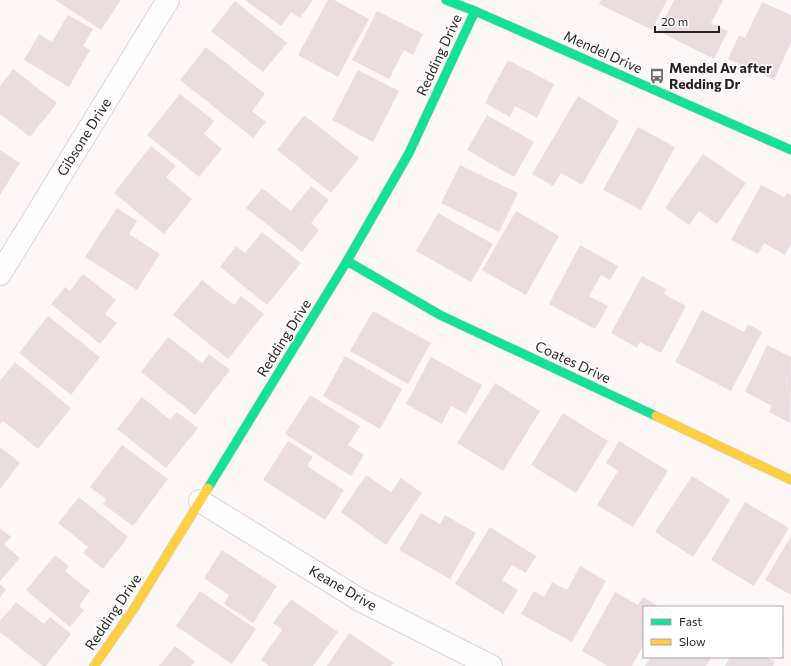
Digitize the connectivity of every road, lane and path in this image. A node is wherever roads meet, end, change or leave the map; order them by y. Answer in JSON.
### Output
{"nodes":[{"id":1,"x":168,"y":0,"type":"edge"},
{"id":2,"x":446,"y":0,"type":"edge"},
{"id":3,"x":475,"y":11,"type":"junction"},
{"id":4,"x":791,"y":150,"type":"edge"},
{"id":5,"x":347,"y":261,"type":"junction"},
{"id":6,"x":0,"y":274,"type":"edge"},
{"id":7,"x":791,"y":480,"type":"edge"},
{"id":8,"x":200,"y":501,"type":"junction"},
{"id":9,"x":94,"y":666,"type":"edge"},
{"id":10,"x":490,"y":666,"type":"edge"}],
"edges":[{"from":1,"to":6,"type":"street","name":"Gibsone Drive"},
{"from":2,"to":3,"type":"street","name":"Mendel Drive"},
{"from":3,"to":4,"type":"street","name":"Mendel Drive"},
{"from":3,"to":5,"type":"street","name":"Redding Drive"},
{"from":5,"to":7,"type":"street","name":"Coates Drive"},
{"from":5,"to":8,"type":"street","name":"Redding Drive"},
{"from":8,"to":9,"type":"street","name":"Redding Drive"},
{"from":8,"to":10,"type":"street","name":"Keane Drive"}]}
